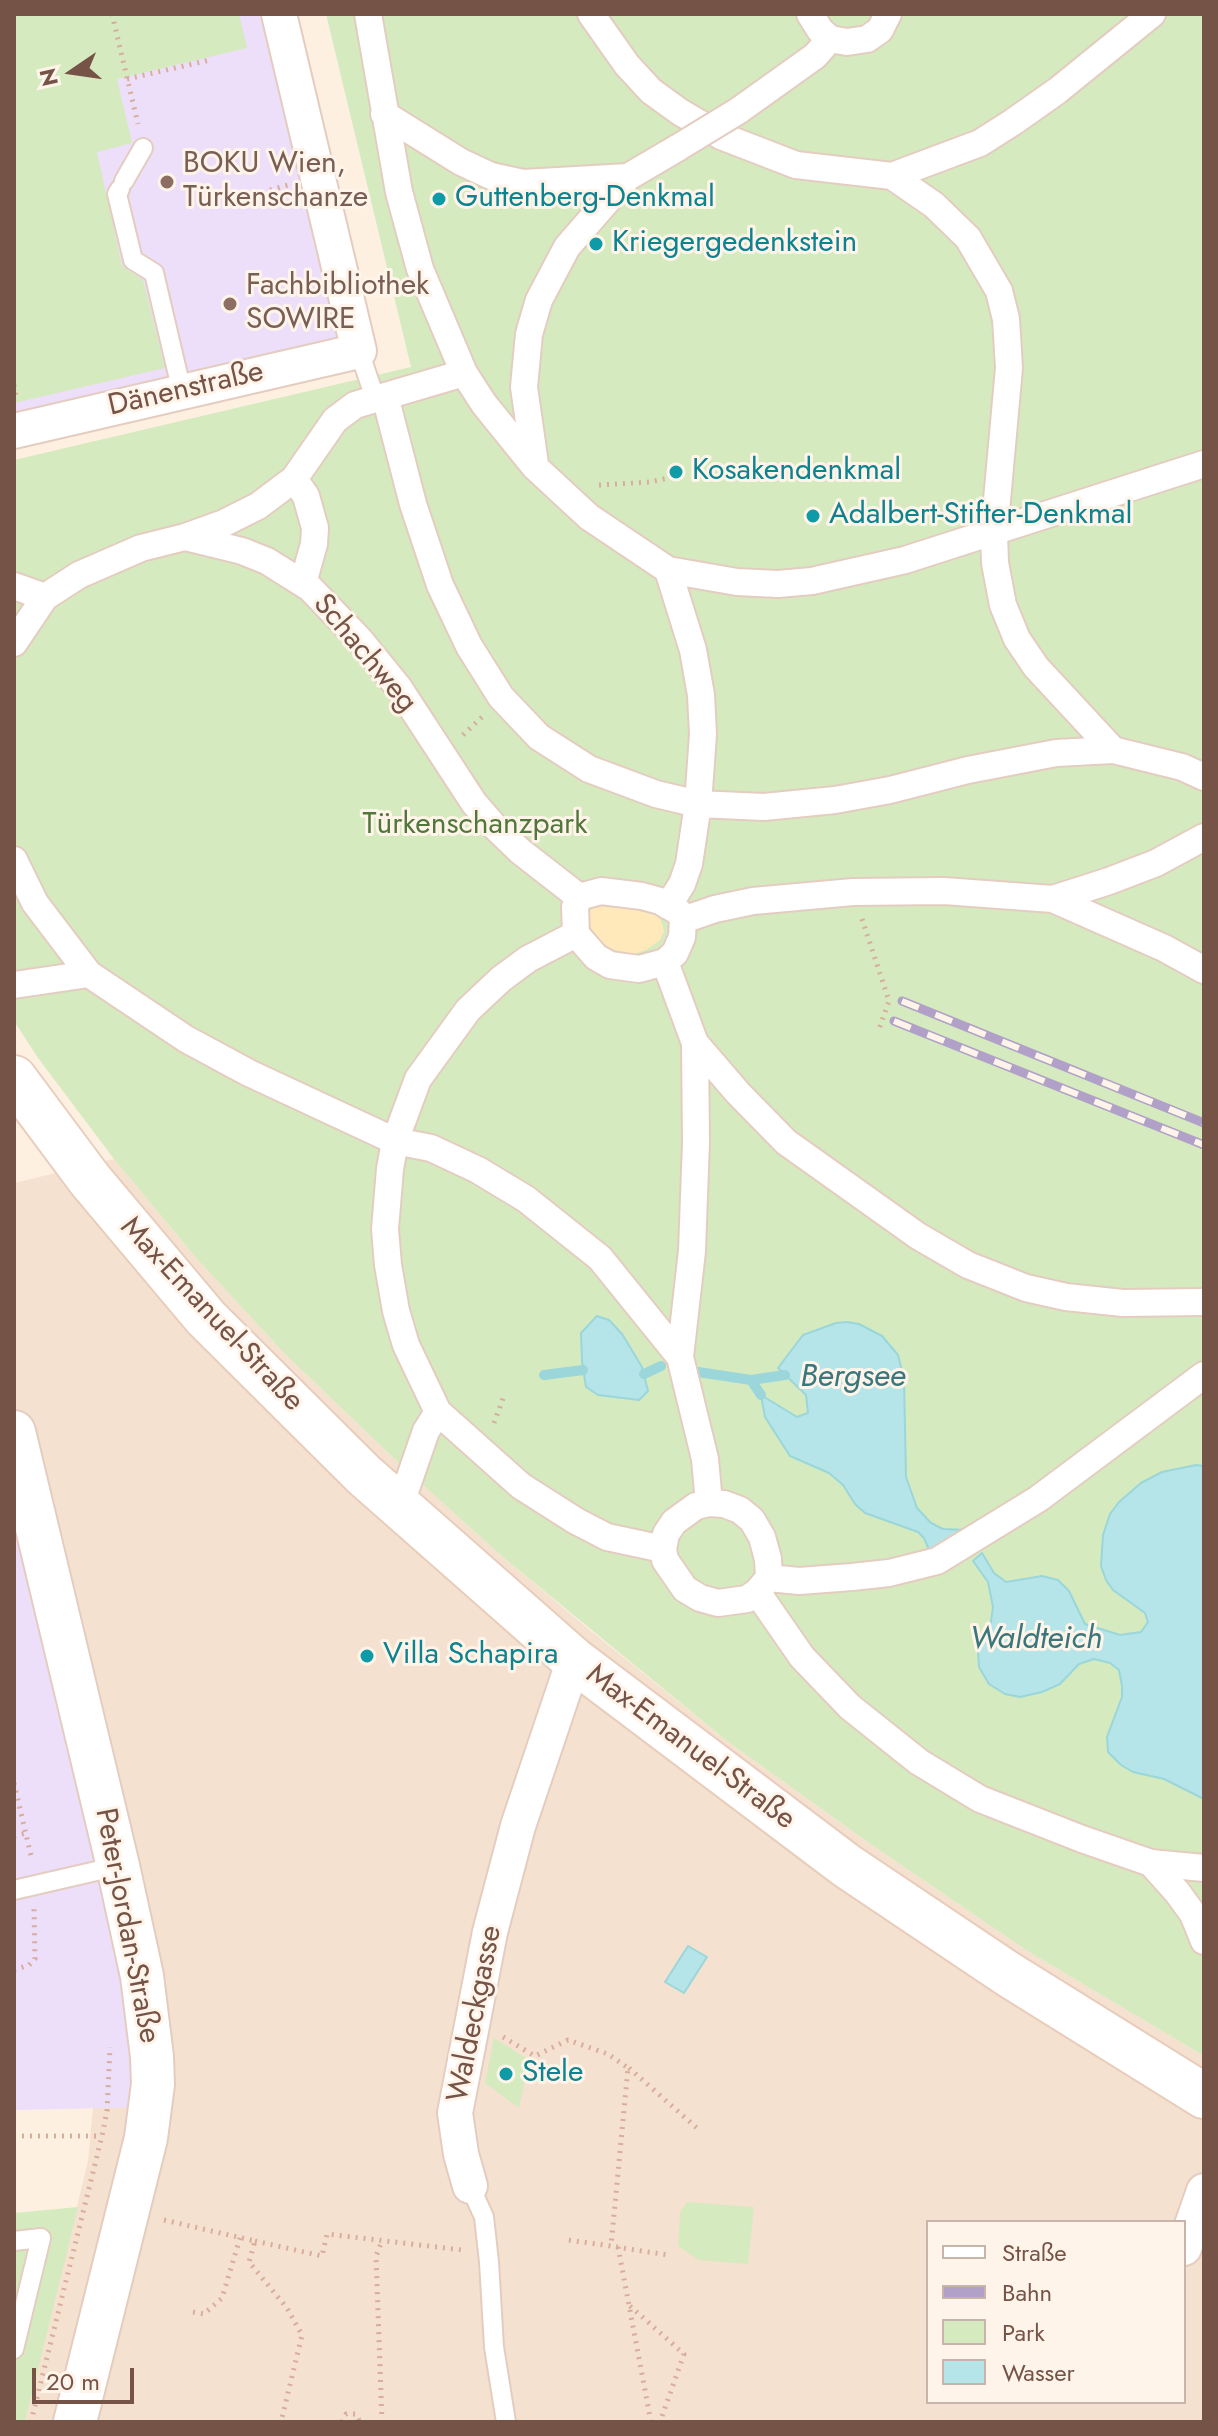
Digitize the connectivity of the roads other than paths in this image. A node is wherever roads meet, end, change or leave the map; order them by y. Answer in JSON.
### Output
{"nodes":[{"id":1,"x":279,"y":14,"type":"edge"},
{"id":2,"x":368,"y":14,"type":"edge"},
{"id":3,"x":591,"y":14,"type":"edge"},
{"id":4,"x":810,"y":14,"type":"edge"},
{"id":5,"x":888,"y":14,"type":"edge"},
{"id":6,"x":1152,"y":14,"type":"edge"},
{"id":7,"x":830,"y":39,"type":"junction"},
{"id":8,"x":384,"y":114,"type":"junction"},
{"id":9,"x":143,"y":148,"type":"road end"},
{"id":10,"x":892,"y":176,"type":"junction"},
{"id":11,"x":628,"y":177,"type":"junction"},
{"id":12,"x":359,"y":351,"type":"junction"},
{"id":13,"x":464,"y":373,"type":"junction"},
{"id":14,"x":182,"y":392,"type":"junction"},
{"id":15,"x":380,"y":397,"type":"junction"},
{"id":16,"x":14,"y":431,"type":"edge"},
{"id":17,"x":1204,"y":464,"type":"edge"},
{"id":18,"x":544,"y":476,"type":"junction"},
{"id":19,"x":294,"y":479,"type":"junction"},
{"id":20,"x":994,"y":533,"type":"junction"},
{"id":21,"x":185,"y":537,"type":"junction"},
{"id":22,"x":668,"y":570,"type":"junction"},
{"id":23,"x":303,"y":583,"type":"junction"},
{"id":24,"x":14,"y":586,"type":"edge"},
{"id":25,"x":45,"y":597,"type":"junction"},
{"id":26,"x":14,"y":643,"type":"edge"},
{"id":27,"x":1113,"y":750,"type":"junction"},
{"id":28,"x":1204,"y":777,"type":"edge"},
{"id":29,"x":698,"y":804,"type":"junction"},
{"id":30,"x":1204,"y":837,"type":"edge"},
{"id":31,"x":14,"y":860,"type":"edge"},
{"id":32,"x":579,"y":897,"type":"junction"},
{"id":33,"x":1053,"y":899,"type":"junction"},
{"id":34,"x":676,"y":913,"type":"junction"},
{"id":35,"x":576,"y":934,"type":"junction"},
{"id":36,"x":665,"y":962,"type":"junction"},
{"id":37,"x":1204,"y":970,"type":"edge"},
{"id":38,"x":89,"y":974,"type":"junction"},
{"id":39,"x":14,"y":985,"type":"edge"},
{"id":40,"x":695,"y":1043,"type":"junction"},
{"id":41,"x":20,"y":1100,"type":"edge"},
{"id":42,"x":395,"y":1141,"type":"junction"},
{"id":43,"x":1204,"y":1302,"type":"edge"},
{"id":44,"x":680,"y":1357,"type":"junction"},
{"id":45,"x":1204,"y":1375,"type":"edge"},
{"id":46,"x":438,"y":1412,"type":"junction"},
{"id":47,"x":14,"y":1432,"type":"edge"},
{"id":48,"x":709,"y":1503,"type":"junction"},
{"id":49,"x":400,"y":1506,"type":"junction"},
{"id":50,"x":663,"y":1549,"type":"junction"},
{"id":51,"x":763,"y":1585,"type":"junction"},
{"id":52,"x":574,"y":1660,"type":"junction"},
{"id":53,"x":1151,"y":1863,"type":"junction"},
{"id":54,"x":118,"y":1866,"type":"junction"},
{"id":55,"x":1204,"y":1868,"type":"edge"},
{"id":56,"x":27,"y":1887,"type":"edge"},
{"id":57,"x":1204,"y":1941,"type":"edge"},
{"id":58,"x":1203,"y":2093,"type":"edge"},
{"id":59,"x":470,"y":2186,"type":"joint"},
{"id":60,"x":1204,"y":2191,"type":"edge"},
{"id":61,"x":14,"y":2241,"type":"edge"},
{"id":62,"x":1186,"y":2242,"type":"edge"},
{"id":63,"x":14,"y":2349,"type":"edge"},
{"id":64,"x":75,"y":2422,"type":"edge"},
{"id":65,"x":506,"y":2422,"type":"edge"}],
"edges":[{"from":1,"to":12,"type":"street"},
{"from":2,"to":8,"type":"street"},
{"from":3,"to":10,"type":"street"},
{"from":4,"to":7,"type":"street"},
{"from":5,"to":7,"type":"street"},
{"from":6,"to":10,"type":"street"},
{"from":7,"to":11,"type":"street","bridge":true},
{"from":8,"to":11,"type":"street"},
{"from":8,"to":13,"type":"street"},
{"from":9,"to":14,"type":"lane"},
{"from":10,"to":20,"type":"street"},
{"from":11,"to":18,"type":"street"},
{"from":12,"to":14,"type":"street","name":"Dänenstraße"},
{"from":12,"to":15,"type":"lane"},
{"from":13,"to":15,"type":"street"},
{"from":13,"to":18,"type":"street"},
{"from":14,"to":16,"type":"street","name":"Dänenstraße"},
{"from":15,"to":19,"type":"street"},
{"from":15,"to":29,"type":"street"},
{"from":17,"to":20,"type":"street"},
{"from":18,"to":22,"type":"street"},
{"from":19,"to":21,"type":"street"},
{"from":19,"to":23,"type":"street"},
{"from":20,"to":22,"type":"street"},
{"from":20,"to":27,"type":"street"},
{"from":21,"to":23,"type":"street","name":"Schachweg"},
{"from":21,"to":25,"type":"street","name":"Schachweg"},
{"from":22,"to":29,"type":"street"},
{"from":23,"to":32,"type":"street","name":"Schachweg"},
{"from":24,"to":25,"type":"street"},
{"from":25,"to":26,"type":"street"},
{"from":27,"to":28,"type":"street"},
{"from":27,"to":29,"type":"street"},
{"from":29,"to":34,"type":"street"},
{"from":30,"to":33,"type":"street"},
{"from":31,"to":38,"type":"street"},
{"from":32,"to":34,"type":"street"},
{"from":32,"to":35,"type":"street"},
{"from":33,"to":34,"type":"street"},
{"from":33,"to":37,"type":"street"},
{"from":34,"to":36,"type":"street"},
{"from":35,"to":36,"type":"street"},
{"from":35,"to":42,"type":"street"},
{"from":36,"to":40,"type":"street"},
{"from":38,"to":39,"type":"street"},
{"from":38,"to":42,"type":"street"},
{"from":40,"to":43,"type":"street"},
{"from":40,"to":44,"type":"street"},
{"from":41,"to":49,"type":"main road","name":"Max-Emanuel-Straße"},
{"from":42,"to":44,"type":"street"},
{"from":42,"to":46,"type":"street"},
{"from":44,"to":48,"type":"street"},
{"from":45,"to":51,"type":"street"},
{"from":46,"to":49,"type":"street"},
{"from":46,"to":50,"type":"street"},
{"from":47,"to":54,"type":"street","name":"Peter-Jordan-Straße"},
{"from":48,"to":50,"type":"street"},
{"from":48,"to":51,"type":"street"},
{"from":49,"to":52,"type":"main road","name":"Max-Emanuel-Straße"},
{"from":50,"to":51,"type":"street"},
{"from":51,"to":53,"type":"street"},
{"from":52,"to":58,"type":"main road","name":"Max-Emanuel-Straße"},
{"from":52,"to":59,"type":"street","name":"Waldeckgasse"},
{"from":53,"to":55,"type":"street"},
{"from":53,"to":57,"type":"street"},
{"from":54,"to":56,"type":"lane"},
{"from":54,"to":64,"type":"street","name":"Peter-Jordan-Straße"},
{"from":59,"to":65,"type":"lane","name":"Waldeckgasse"},
{"from":60,"to":62,"type":"street"},
{"from":61,"to":63,"type":"lane"}]}
